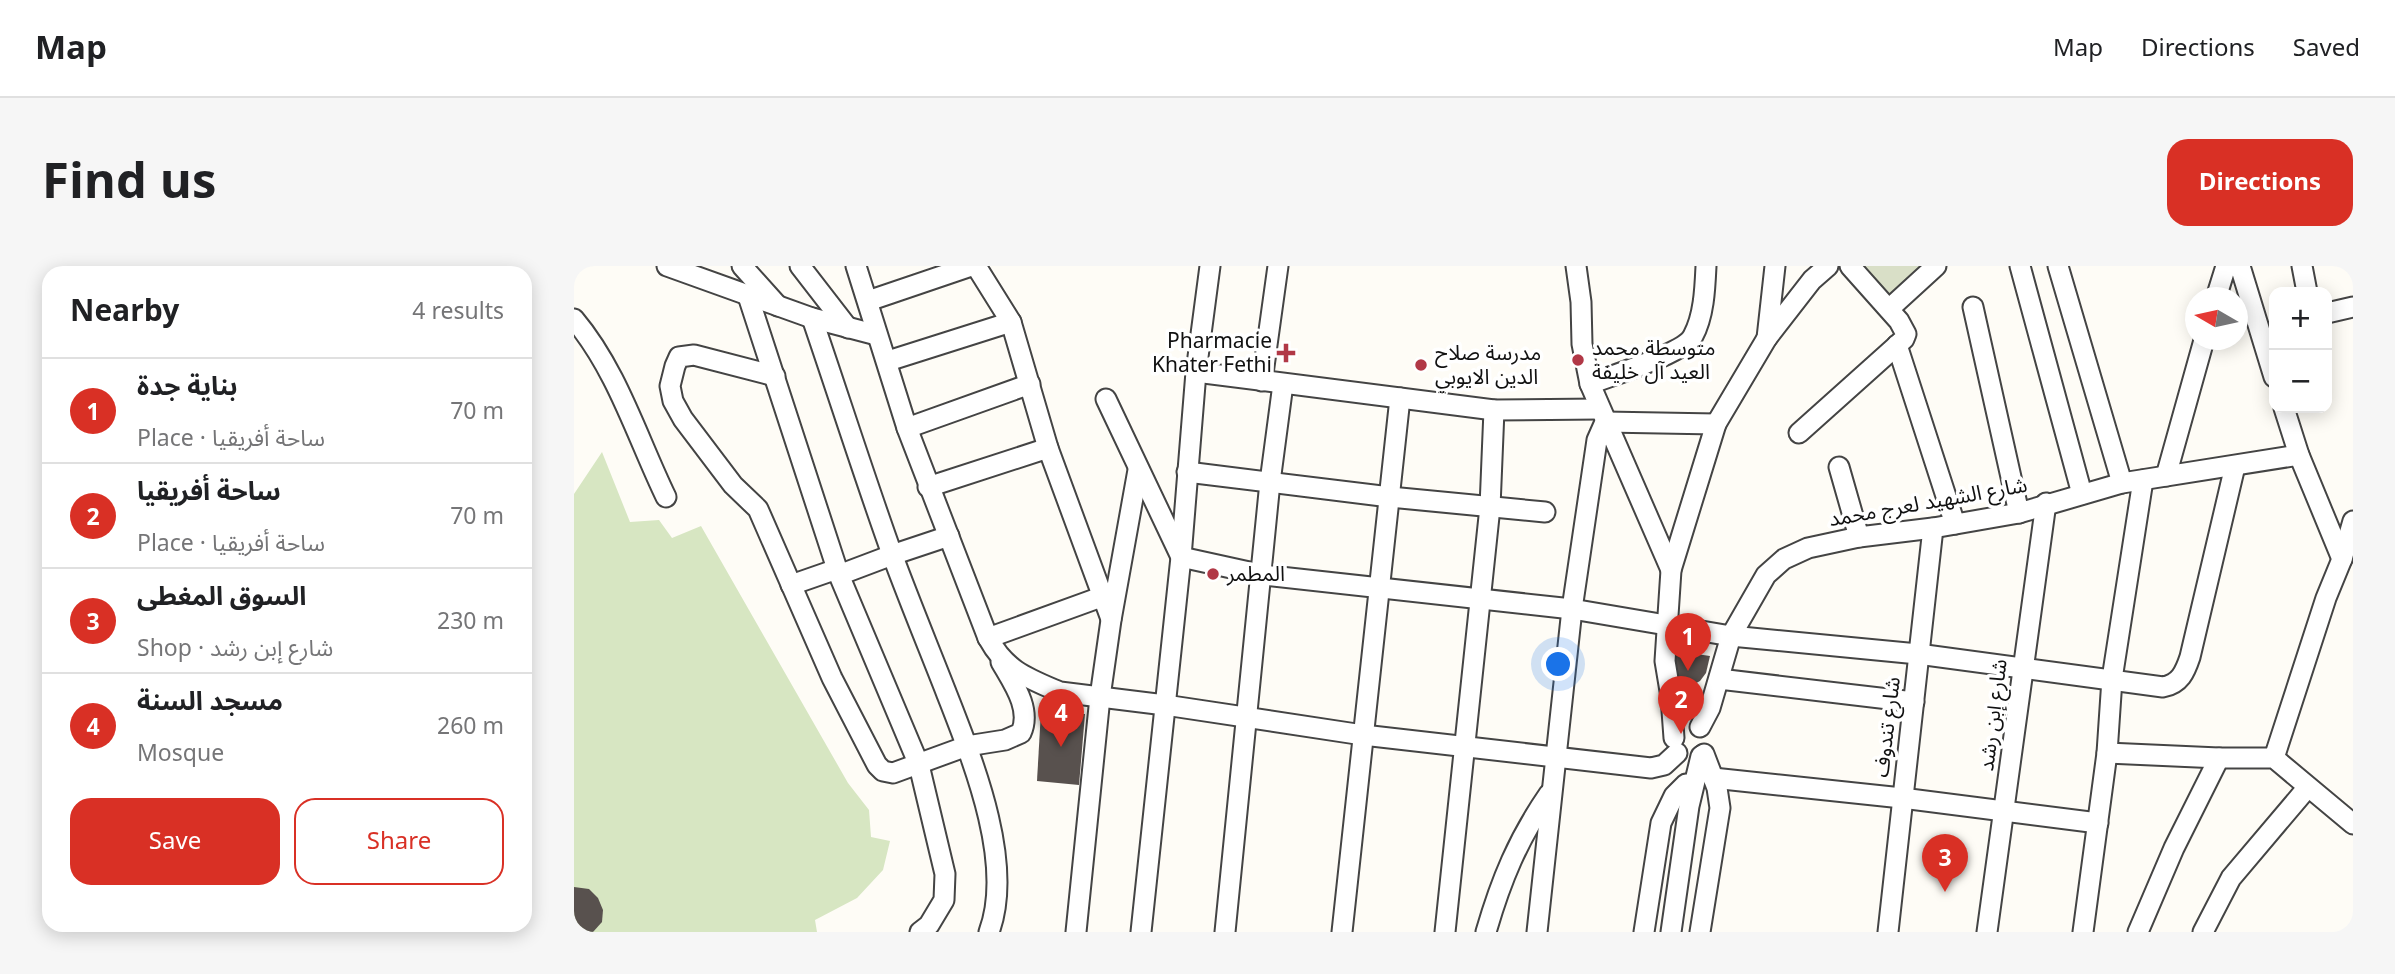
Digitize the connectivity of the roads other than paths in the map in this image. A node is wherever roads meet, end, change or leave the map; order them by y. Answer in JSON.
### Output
{"nodes":[{"id":1,"x":667,"y":266,"type":"edge"},
{"id":2,"x":700,"y":266,"type":"edge"},
{"id":3,"x":742,"y":266,"type":"edge"},
{"id":4,"x":800,"y":266,"type":"edge"},
{"id":5,"x":856,"y":266,"type":"edge"},
{"id":6,"x":974,"y":266,"type":"edge"},
{"id":7,"x":1210,"y":266,"type":"edge"},
{"id":8,"x":1278,"y":266,"type":"edge"},
{"id":9,"x":1576,"y":266,"type":"edge"},
{"id":10,"x":1706,"y":266,"type":"edge"},
{"id":11,"x":1775,"y":266,"type":"edge"},
{"id":12,"x":1828,"y":266,"type":"edge"},
{"id":13,"x":1850,"y":266,"type":"edge"},
{"id":14,"x":1936,"y":266,"type":"edge"},
{"id":15,"x":2020,"y":266,"type":"edge"},
{"id":16,"x":2058,"y":266,"type":"edge"},
{"id":17,"x":2226,"y":266,"type":"edge"},
{"id":18,"x":2240,"y":266,"type":"edge"},
{"id":19,"x":2302,"y":266,"type":"edge"},
{"id":20,"x":714,"y":283,"type":"junction"},
{"id":21,"x":2219,"y":287,"type":"edge"},
{"id":22,"x":2306,"y":287,"type":"edge"},
{"id":23,"x":748,"y":296,"type":"junction"},
{"id":24,"x":867,"y":301,"type":"junction"},
{"id":25,"x":779,"y":307,"type":"junction"},
{"id":26,"x":1973,"y":307,"type":"dead end"},
{"id":27,"x":2353,"y":307,"type":"edge"},
{"id":28,"x":1889,"y":309,"type":"junction"},
{"id":29,"x":2332,"y":312,"type":"edge"},
{"id":30,"x":812,"y":318,"type":"junction"},
{"id":31,"x":574,"y":319,"type":"edge"},
{"id":32,"x":1011,"y":322,"type":"junction"},
{"id":33,"x":2266,"y":326,"type":"edge"},
{"id":34,"x":848,"y":328,"type":"junction"},
{"id":35,"x":877,"y":335,"type":"junction"},
{"id":36,"x":1766,"y":338,"type":"junction"},
{"id":37,"x":1897,"y":345,"type":"junction"},
{"id":38,"x":2201,"y":350,"type":"edge"},
{"id":39,"x":2270,"y":350,"type":"edge"},
{"id":40,"x":888,"y":361,"type":"junction"},
{"id":41,"x":1196,"y":372,"type":"junction"},
{"id":42,"x":775,"y":376,"type":"junction"},
{"id":43,"x":1262,"y":381,"type":"junction"},
{"id":44,"x":1030,"y":384,"type":"junction"},
{"id":45,"x":1283,"y":384,"type":"junction"},
{"id":46,"x":1590,"y":384,"type":"junction"},
{"id":47,"x":1399,"y":398,"type":"junction"},
{"id":48,"x":1106,"y":399,"type":"dead end"},
{"id":49,"x":1494,"y":410,"type":"junction"},
{"id":50,"x":2286,"y":413,"type":"edge"},
{"id":51,"x":1602,"y":415,"type":"junction"},
{"id":52,"x":1716,"y":424,"type":"junction"},
{"id":53,"x":907,"y":428,"type":"junction"},
{"id":54,"x":1799,"y":433,"type":"dead end"},
{"id":55,"x":1048,"y":447,"type":"junction"},
{"id":56,"x":2299,"y":454,"type":"junction"},
{"id":57,"x":2235,"y":466,"type":"junction"},
{"id":58,"x":1839,"y":467,"type":"dead end"},
{"id":59,"x":1138,"y":470,"type":"junction"},
{"id":60,"x":1187,"y":472,"type":"junction"},
{"id":61,"x":2166,"y":476,"type":"junction"},
{"id":62,"x":2143,"y":480,"type":"junction"},
{"id":63,"x":1270,"y":482,"type":"junction"},
{"id":64,"x":2122,"y":483,"type":"junction"},
{"id":65,"x":928,"y":487,"type":"junction"},
{"id":66,"x":2082,"y":494,"type":"junction"},
{"id":67,"x":666,"y":496,"type":"dead end"},
{"id":68,"x":1390,"y":497,"type":"junction"},
{"id":69,"x":2046,"y":503,"type":"junction"},
{"id":70,"x":1490,"y":507,"type":"junction"},
{"id":71,"x":1545,"y":512,"type":"dead end"},
{"id":72,"x":2019,"y":513,"type":"junction"},
{"id":73,"x":2353,"y":521,"type":"edge"},
{"id":74,"x":1955,"y":524,"type":"junction"},
{"id":75,"x":1933,"y":528,"type":"junction"},
{"id":76,"x":949,"y":536,"type":"junction"},
{"id":77,"x":1859,"y":537,"type":"junction"},
{"id":78,"x":892,"y":555,"type":"junction"},
{"id":79,"x":1181,"y":557,"type":"junction"},
{"id":80,"x":2342,"y":559,"type":"junction"},
{"id":81,"x":1671,"y":570,"type":"junction"},
{"id":82,"x":838,"y":572,"type":"junction"},
{"id":83,"x":1262,"y":575,"type":"junction"},
{"id":84,"x":791,"y":585,"type":"junction"},
{"id":85,"x":1380,"y":587,"type":"junction"},
{"id":86,"x":1101,"y":597,"type":"junction"},
{"id":87,"x":1480,"y":599,"type":"junction"},
{"id":88,"x":1572,"y":609,"type":"junction"},
{"id":89,"x":1111,"y":620,"type":"junction"},
{"id":90,"x":1666,"y":626,"type":"junction"},
{"id":91,"x":1731,"y":636,"type":"junction"},
{"id":92,"x":988,"y":638,"type":"junction"},
{"id":93,"x":1918,"y":654,"type":"junction"},
{"id":94,"x":998,"y":657,"type":"junction"},
{"id":95,"x":2022,"y":669,"type":"junction"},
{"id":96,"x":2112,"y":678,"type":"junction"},
{"id":97,"x":1719,"y":679,"type":"junction"},
{"id":98,"x":1671,"y":696,"type":"junction"},
{"id":99,"x":1100,"y":697,"type":"junction"},
{"id":100,"x":1914,"y":702,"type":"junction"},
{"id":101,"x":1165,"y":705,"type":"junction"},
{"id":102,"x":1246,"y":718,"type":"junction"},
{"id":103,"x":1698,"y":726,"type":"junction"},
{"id":104,"x":1363,"y":735,"type":"junction"},
{"id":105,"x":967,"y":746,"type":"junction"},
{"id":106,"x":1464,"y":748,"type":"junction"},
{"id":107,"x":1687,"y":752,"type":"junction"},
{"id":108,"x":2107,"y":753,"type":"junction"},
{"id":109,"x":1556,"y":756,"type":"junction"},
{"id":110,"x":2219,"y":758,"type":"junction"},
{"id":111,"x":2274,"y":758,"type":"junction"},
{"id":112,"x":919,"y":765,"type":"junction"},
{"id":113,"x":1713,"y":778,"type":"junction"},
{"id":114,"x":1686,"y":784,"type":"junction"},
{"id":115,"x":2308,"y":787,"type":"junction"},
{"id":116,"x":1551,"y":790,"type":"junction"},
{"id":117,"x":1902,"y":798,"type":"junction"},
{"id":118,"x":1689,"y":806,"type":"junction"},
{"id":119,"x":2004,"y":812,"type":"junction"},
{"id":120,"x":2098,"y":823,"type":"junction"},
{"id":121,"x":2353,"y":824,"type":"edge"},
{"id":122,"x":920,"y":932,"type":"edge"},
{"id":123,"x":989,"y":932,"type":"edge"},
{"id":124,"x":1076,"y":932,"type":"edge"},
{"id":125,"x":1141,"y":932,"type":"edge"},
{"id":126,"x":1225,"y":932,"type":"edge"},
{"id":127,"x":1342,"y":932,"type":"edge"},
{"id":128,"x":1446,"y":932,"type":"edge"},
{"id":129,"x":1486,"y":932,"type":"edge"},
{"id":130,"x":1537,"y":932,"type":"edge"},
{"id":131,"x":1644,"y":932,"type":"edge"},
{"id":132,"x":1671,"y":932,"type":"edge"},
{"id":133,"x":1700,"y":932,"type":"edge"},
{"id":134,"x":1888,"y":932,"type":"edge"},
{"id":135,"x":1987,"y":932,"type":"edge"},
{"id":136,"x":2083,"y":932,"type":"edge"},
{"id":137,"x":2138,"y":932,"type":"edge"},
{"id":138,"x":2203,"y":932,"type":"edge"}],
"edges":[{"from":1,"to":20,"type":"street"},
{"from":2,"to":20,"type":"street"},
{"from":3,"to":25,"type":"street"},
{"from":4,"to":34,"type":"street"},
{"from":5,"to":24,"type":"street"},
{"from":6,"to":24,"type":"street"},
{"from":6,"to":32,"type":"street"},
{"from":7,"to":41,"type":"street"},
{"from":8,"to":43,"type":"street"},
{"from":9,"to":46,"type":"street"},
{"from":10,"to":46,"type":"street"},
{"from":11,"to":36,"type":"street"},
{"from":12,"to":36,"type":"street"},
{"from":13,"to":28,"type":"street"},
{"from":14,"to":28,"type":"street"},
{"from":15,"to":66,"type":"street"},
{"from":16,"to":64,"type":"street"},
{"from":17,"to":21,"type":"street"},
{"from":18,"to":33,"type":"street"},
{"from":19,"to":22,"type":"street"},
{"from":20,"to":23,"type":"street"},
{"from":23,"to":25,"type":"street"},
{"from":23,"to":42,"type":"street"},
{"from":24,"to":35,"type":"street"},
{"from":25,"to":30,"type":"street"},
{"from":26,"to":72,"type":"street"},
{"from":27,"to":29,"type":"street"},
{"from":28,"to":37,"type":"street"},
{"from":30,"to":34,"type":"street"},
{"from":30,"to":78,"type":"street"},
{"from":31,"to":67,"type":"street"},
{"from":32,"to":40,"type":"street"},
{"from":32,"to":44,"type":"street"},
{"from":33,"to":39,"type":"street"},
{"from":34,"to":35,"type":"street"},
{"from":35,"to":40,"type":"street"},
{"from":36,"to":52,"type":"street"},
{"from":37,"to":54,"type":"street"},
{"from":37,"to":74,"type":"street"},
{"from":38,"to":61,"type":"street"},
{"from":40,"to":53,"type":"street"},
{"from":41,"to":43,"type":"street"},
{"from":41,"to":60,"type":"street"},
{"from":42,"to":82,"type":"street"},
{"from":42,"to":84,"type":"street"},
{"from":43,"to":45,"type":"street"},
{"from":44,"to":53,"type":"street"},
{"from":44,"to":55,"type":"street"},
{"from":45,"to":47,"type":"street"},
{"from":45,"to":63,"type":"street"},
{"from":46,"to":51,"type":"street"},
{"from":47,"to":49,"type":"street"},
{"from":47,"to":68,"type":"street"},
{"from":48,"to":59,"type":"street"},
{"from":49,"to":51,"type":"street"},
{"from":49,"to":70,"type":"street"},
{"from":50,"to":56,"type":"street"},
{"from":51,"to":52,"type":"street"},
{"from":51,"to":81,"type":"street"},
{"from":51,"to":88,"type":"street"},
{"from":52,"to":81,"type":"street"},
{"from":53,"to":65,"type":"street"},
{"from":55,"to":65,"type":"street"},
{"from":55,"to":86,"type":"street"},
{"from":56,"to":57,"type":"street","name":"شارع الشهيد لعرج محمد"},
{"from":56,"to":80,"type":"street"},
{"from":57,"to":61,"type":"street","name":"شارع الشهيد لعرج محمد"},
{"from":57,"to":96,"type":"street"},
{"from":58,"to":77,"type":"street"},
{"from":59,"to":79,"type":"street"},
{"from":59,"to":89,"type":"street"},
{"from":60,"to":63,"type":"street"},
{"from":60,"to":79,"type":"street"},
{"from":61,"to":62,"type":"street","name":"شارع الشهيد لعرج محمد"},
{"from":62,"to":64,"type":"street","name":"شارع الشهيد لعرج محمد"},
{"from":62,"to":96,"type":"street"},
{"from":63,"to":68,"type":"street"},
{"from":63,"to":83,"type":"street"},
{"from":64,"to":66,"type":"street","name":"شارع الشهيد لعرج محمد"},
{"from":65,"to":76,"type":"street"},
{"from":66,"to":69,"type":"street","name":"شارع الشهيد لعرج محمد"},
{"from":68,"to":70,"type":"street"},
{"from":68,"to":85,"type":"street"},
{"from":69,"to":72,"type":"street","name":"شارع الشهيد لعرج محمد"},
{"from":69,"to":95,"type":"street","name":"شارع إبن رشد"},
{"from":70,"to":71,"type":"street"},
{"from":70,"to":87,"type":"street"},
{"from":72,"to":74,"type":"street","name":"شارع الشهيد لعرج محمد"},
{"from":73,"to":80,"type":"street"},
{"from":74,"to":75,"type":"street","name":"شارع الشهيد لعرج محمد"},
{"from":75,"to":77,"type":"street","name":"شارع الشهيد لعرج محمد"},
{"from":75,"to":93,"type":"street","name":"شارع تندوف"},
{"from":76,"to":78,"type":"street"},
{"from":76,"to":92,"type":"street"},
{"from":77,"to":91,"type":"street","name":"شارع الشهيد لعرج محمد"},
{"from":78,"to":82,"type":"street"},
{"from":78,"to":105,"type":"street"},
{"from":79,"to":83,"type":"street"},
{"from":79,"to":101,"type":"street"},
{"from":80,"to":111,"type":"street"},
{"from":81,"to":90,"type":"street"},
{"from":82,"to":84,"type":"street"},
{"from":82,"to":112,"type":"street"},
{"from":83,"to":85,"type":"street"},
{"from":83,"to":102,"type":"street"},
{"from":84,"to":112,"type":"street"},
{"from":85,"to":87,"type":"street"},
{"from":85,"to":104,"type":"street"},
{"from":86,"to":89,"type":"street"},
{"from":86,"to":92,"type":"street"},
{"from":87,"to":88,"type":"street"},
{"from":87,"to":106,"type":"street"},
{"from":88,"to":90,"type":"street"},
{"from":88,"to":109,"type":"street"},
{"from":89,"to":99,"type":"street"},
{"from":90,"to":91,"type":"street"},
{"from":90,"to":98,"type":"street"},
{"from":91,"to":93,"type":"street"},
{"from":91,"to":97,"type":"street","name":"شارع الشهيد لعرج محمد"},
{"from":92,"to":94,"type":"street"},
{"from":93,"to":95,"type":"street"},
{"from":93,"to":100,"type":"street","name":"شارع تندوف"},
{"from":94,"to":99,"type":"street"},
{"from":94,"to":105,"type":"street"},
{"from":95,"to":96,"type":"street"},
{"from":95,"to":119,"type":"street","name":"شارع إبن رشد"},
{"from":96,"to":108,"type":"street"},
{"from":97,"to":100,"type":"street"},
{"from":97,"to":103,"type":"street","name":"شارع الشهيد لعرج محمد"},
{"from":98,"to":103,"type":"street"},
{"from":98,"to":107,"type":"street"},
{"from":99,"to":101,"type":"street"},
{"from":99,"to":124,"type":"street"},
{"from":100,"to":117,"type":"street","name":"شارع تندوف"},
{"from":101,"to":102,"type":"street"},
{"from":101,"to":125,"type":"street"},
{"from":102,"to":104,"type":"street"},
{"from":102,"to":126,"type":"street"},
{"from":103,"to":107,"type":"street"},
{"from":103,"to":107,"type":"street"},
{"from":104,"to":106,"type":"street"},
{"from":104,"to":127,"type":"street"},
{"from":105,"to":112,"type":"street"},
{"from":105,"to":123,"type":"street"},
{"from":106,"to":109,"type":"street"},
{"from":106,"to":128,"type":"street"},
{"from":107,"to":109,"type":"street"},
{"from":107,"to":113,"type":"street"},
{"from":107,"to":114,"type":"street"},
{"from":107,"to":118,"type":"street"},
{"from":108,"to":110,"type":"street"},
{"from":108,"to":120,"type":"street"},
{"from":109,"to":116,"type":"street"},
{"from":110,"to":111,"type":"street"},
{"from":110,"to":137,"type":"street"},
{"from":111,"to":115,"type":"street"},
{"from":112,"to":122,"type":"street"},
{"from":113,"to":117,"type":"street"},
{"from":113,"to":133,"type":"street"},
{"from":114,"to":118,"type":"street"},
{"from":114,"to":131,"type":"street"},
{"from":115,"to":121,"type":"street"},
{"from":115,"to":138,"type":"street"},
{"from":116,"to":129,"type":"street"},
{"from":116,"to":130,"type":"street"},
{"from":117,"to":119,"type":"street"},
{"from":117,"to":134,"type":"street","name":"شارع تندوف"},
{"from":118,"to":132,"type":"street"},
{"from":119,"to":120,"type":"street"},
{"from":119,"to":135,"type":"street","name":"شارع إبن رشد"},
{"from":120,"to":136,"type":"street"}]}
